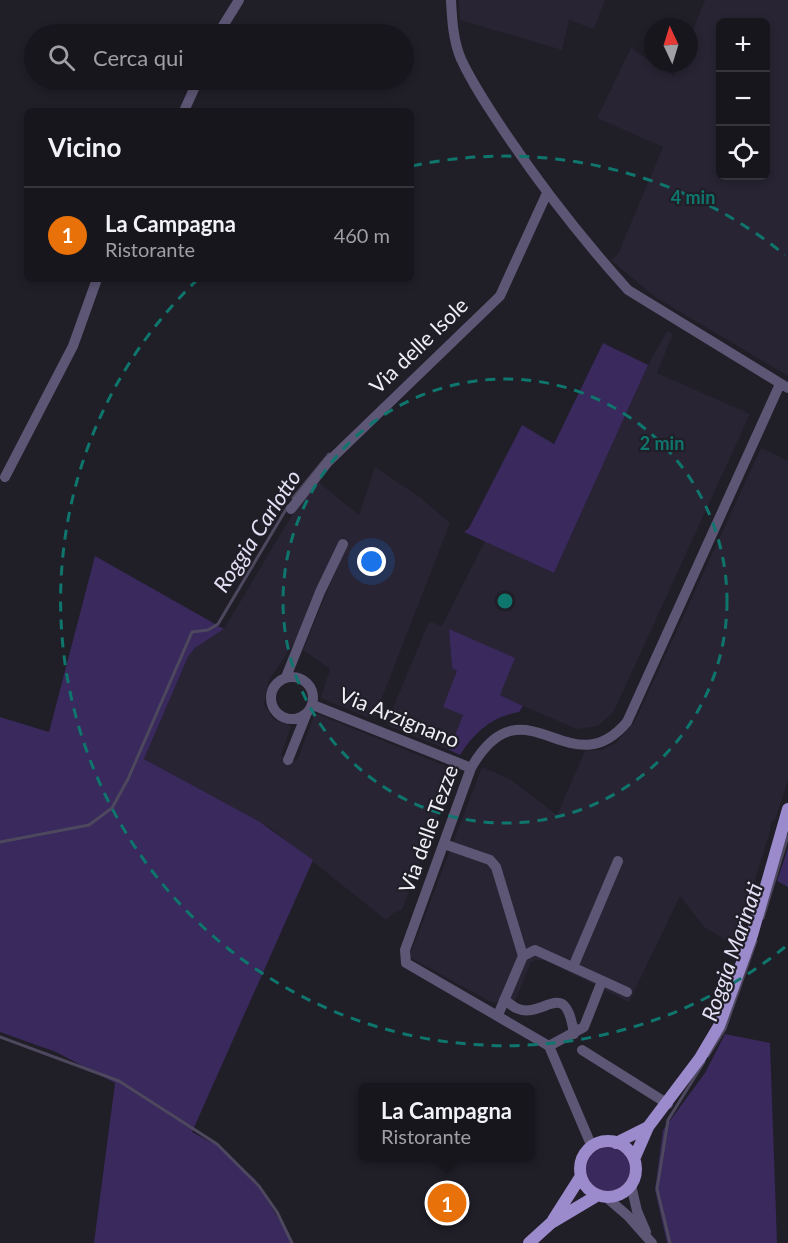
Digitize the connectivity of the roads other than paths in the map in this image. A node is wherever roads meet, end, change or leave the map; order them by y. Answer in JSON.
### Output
{"nodes":[{"id":1,"x":239,"y":0,"type":"edge"},
{"id":2,"x":451,"y":0,"type":"edge"},
{"id":3,"x":224,"y":24,"type":"edge"},
{"id":4,"x":193,"y":90,"type":"edge"},
{"id":5,"x":185,"y":108,"type":"edge"},
{"id":6,"x":547,"y":194,"type":"junction"},
{"id":7,"x":96,"y":282,"type":"edge"},
{"id":8,"x":784,"y":386,"type":"edge"},
{"id":9,"x":5,"y":477,"type":"dead end"},
{"id":10,"x":291,"y":509,"type":"dead end"},
{"id":11,"x":343,"y":544,"type":"dead end"},
{"id":12,"x":286,"y":677,"type":"junction"},
{"id":13,"x":313,"y":705,"type":"junction"},
{"id":14,"x":306,"y":715,"type":"junction"},
{"id":15,"x":288,"y":760,"type":"dead end"},
{"id":16,"x":471,"y":768,"type":"junction"},
{"id":17,"x":788,"y":808,"type":"edge"},
{"id":18,"x":444,"y":844,"type":"junction"},
{"id":19,"x":618,"y":861,"type":"dead end"},
{"id":20,"x":523,"y":956,"type":"junction"},
{"id":21,"x":573,"y":967,"type":"junction"},
{"id":22,"x":602,"y":981,"type":"junction"},
{"id":23,"x":627,"y":992,"type":"dead end"},
{"id":24,"x":504,"y":1000,"type":"junction"},
{"id":25,"x":498,"y":1015,"type":"junction"},
{"id":26,"x":574,"y":1034,"type":"junction"},
{"id":27,"x":549,"y":1046,"type":"junction"},
{"id":28,"x":582,"y":1050,"type":"dead end"},
{"id":29,"x":668,"y":1104,"type":"junction"},
{"id":30,"x":648,"y":1127,"type":"junction"},
{"id":31,"x":616,"y":1143,"type":"junction"},
{"id":32,"x":592,"y":1147,"type":"junction"},
{"id":33,"x":634,"y":1159,"type":"junction"},
{"id":34,"x":581,"y":1176,"type":"junction"},
{"id":35,"x":631,"y":1185,"type":"junction"},
{"id":36,"x":602,"y":1196,"type":"junction"},
{"id":37,"x":551,"y":1223,"type":"junction"},
{"id":38,"x":651,"y":1242,"type":"edge"},
{"id":39,"x":529,"y":1243,"type":"edge"}],
"edges":[{"from":1,"to":3,"type":"street"},
{"from":2,"to":6,"type":"street"},
{"from":4,"to":5,"type":"street"},
{"from":6,"to":8,"type":"street"},
{"from":6,"to":10,"type":"street","name":"Via delle Isole"},
{"from":7,"to":9,"type":"street"},
{"from":8,"to":16,"type":"street","name":"Via delle Tezze"},
{"from":11,"to":12,"type":"street"},
{"from":12,"to":13,"type":"street","name":"Via Arzignano"},
{"from":12,"to":14,"type":"street","name":"Via Arzignano"},
{"from":13,"to":14,"type":"street","name":"Via Arzignano"},
{"from":13,"to":16,"type":"street","name":"Via Arzignano"},
{"from":14,"to":15,"type":"street","name":"Via Arzignano"},
{"from":16,"to":18,"type":"street","name":"Via delle Tezze"},
{"from":17,"to":29,"type":"main road"},
{"from":18,"to":20,"type":"street"},
{"from":18,"to":25,"type":"street","name":"Via delle Tezze"},
{"from":19,"to":21,"type":"street"},
{"from":20,"to":21,"type":"street"},
{"from":20,"to":24,"type":"street"},
{"from":21,"to":22,"type":"street"},
{"from":22,"to":23,"type":"street"},
{"from":22,"to":26,"type":"street"},
{"from":24,"to":25,"type":"street"},
{"from":24,"to":26,"type":"street"},
{"from":25,"to":27,"type":"street","name":"Via delle Tezze"},
{"from":26,"to":27,"type":"street"},
{"from":27,"to":32,"type":"street"},
{"from":28,"to":29,"type":"street"},
{"from":29,"to":30,"type":"main road"},
{"from":30,"to":31,"type":"main road"},
{"from":30,"to":33,"type":"main road"},
{"from":31,"to":32,"type":"main road"},
{"from":31,"to":33,"type":"main road"},
{"from":32,"to":34,"type":"main road"},
{"from":33,"to":35,"type":"main road"},
{"from":34,"to":36,"type":"main road"},
{"from":34,"to":37,"type":"main road"},
{"from":35,"to":36,"type":"main road"},
{"from":35,"to":38,"type":"street"},
{"from":36,"to":37,"type":"main road"},
{"from":36,"to":38,"type":"street"},
{"from":37,"to":39,"type":"main road"}]}
